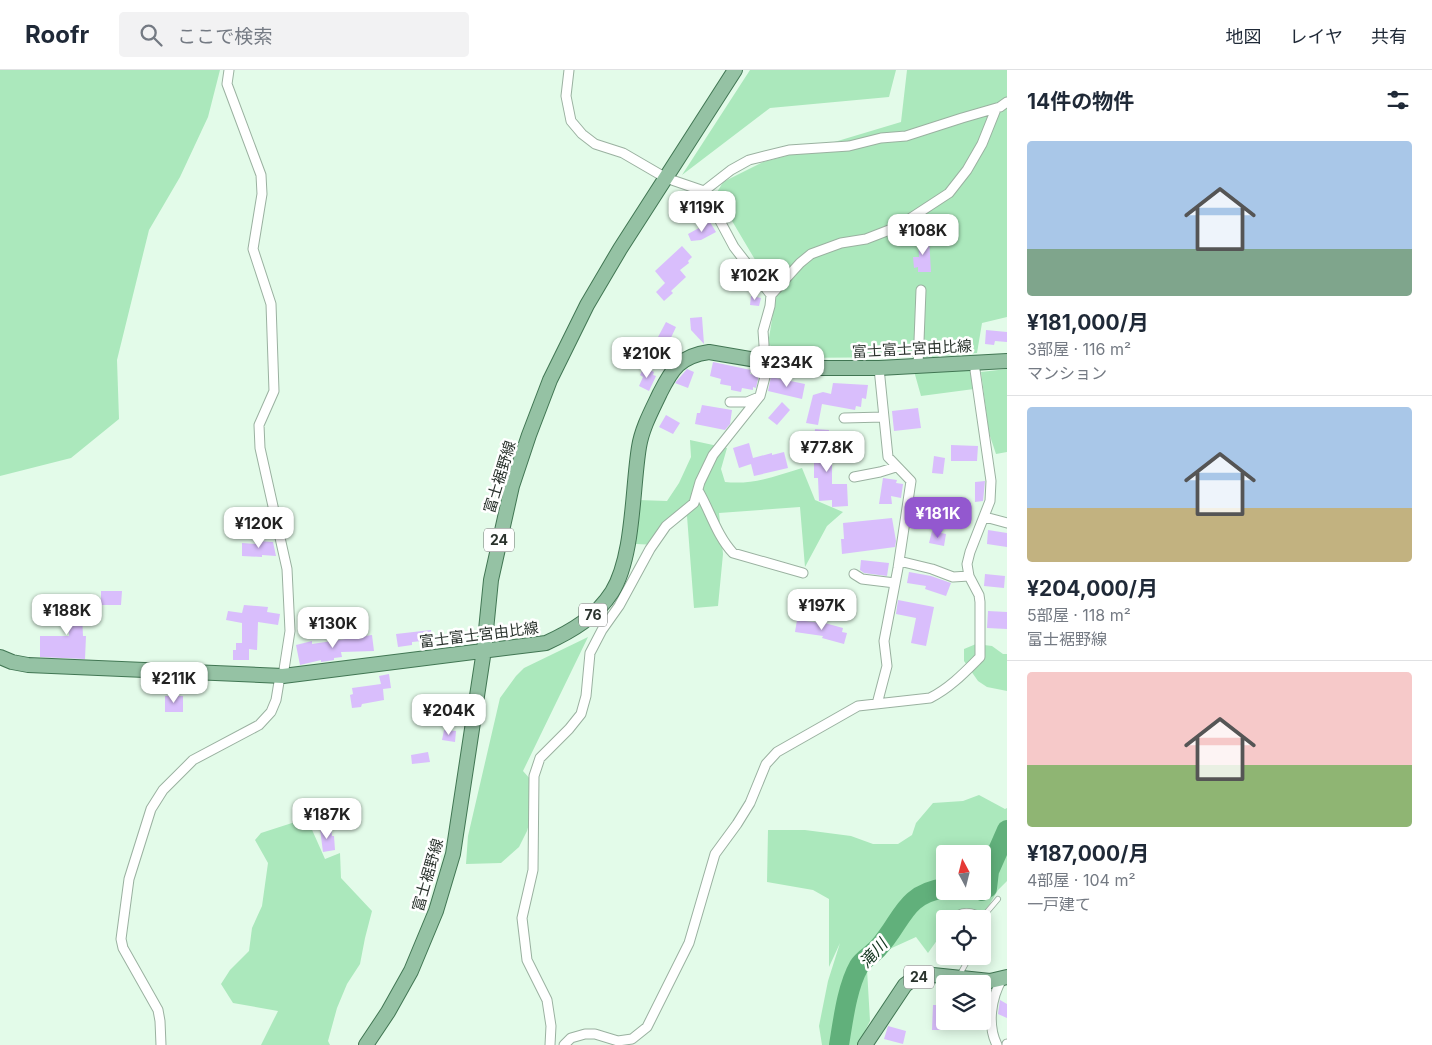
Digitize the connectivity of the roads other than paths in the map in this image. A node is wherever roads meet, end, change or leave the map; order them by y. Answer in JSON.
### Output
{"nodes":[{"id":1,"x":229,"y":70,"type":"edge"},
{"id":2,"x":569,"y":70,"type":"edge"},
{"id":3,"x":735,"y":70,"type":"edge"},
{"id":4,"x":1007,"y":102,"type":"edge"},
{"id":5,"x":996,"y":108,"type":"junction"},
{"id":6,"x":666,"y":178,"type":"junction"},
{"id":7,"x":704,"y":191,"type":"junction"},
{"id":8,"x":920,"y":290,"type":"dead end"},
{"id":9,"x":771,"y":295,"type":"junction"},
{"id":10,"x":1007,"y":361,"type":"edge"},
{"id":11,"x":764,"y":362,"type":"junction"},
{"id":12,"x":974,"y":363,"type":"junction"},
{"id":13,"x":918,"y":366,"type":"junction"},
{"id":14,"x":879,"y":368,"type":"junction"},
{"id":15,"x":760,"y":396,"type":"junction"},
{"id":16,"x":730,"y":402,"type":"dead end"},
{"id":17,"x":884,"y":417,"type":"junction"},
{"id":18,"x":844,"y":418,"type":"dead end"},
{"id":19,"x":896,"y":467,"type":"junction"},
{"id":20,"x":854,"y":477,"type":"dead end"},
{"id":21,"x":698,"y":492,"type":"junction"},
{"id":22,"x":985,"y":517,"type":"junction"},
{"id":23,"x":1007,"y":523,"type":"edge"},
{"id":24,"x":899,"y":561,"type":"junction"},
{"id":25,"x":803,"y":573,"type":"dead end"},
{"id":26,"x":854,"y":574,"type":"dead end"},
{"id":27,"x":969,"y":576,"type":"junction"},
{"id":28,"x":895,"y":583,"type":"junction"},
{"id":29,"x":484,"y":650,"type":"junction"},
{"id":30,"x":0,"y":657,"type":"edge"},
{"id":31,"x":281,"y":676,"type":"junction"},
{"id":32,"x":877,"y":704,"type":"junction"},
{"id":33,"x":998,"y":899,"type":"dead end"},
{"id":34,"x":988,"y":910,"type":"edge"},
{"id":35,"x":936,"y":975,"type":"edge"},
{"id":36,"x":1005,"y":978,"type":"edge"},
{"id":37,"x":991,"y":981,"type":"edge"},
{"id":38,"x":160,"y":1045,"type":"edge"},
{"id":39,"x":366,"y":1045,"type":"edge"},
{"id":40,"x":550,"y":1045,"type":"edge"},
{"id":41,"x":564,"y":1045,"type":"edge"},
{"id":42,"x":865,"y":1045,"type":"edge"},
{"id":43,"x":997,"y":1045,"type":"edge"}],
"edges":[{"from":1,"to":31,"type":"street"},
{"from":2,"to":6,"type":"street"},
{"from":3,"to":6,"type":"main road","name":"富士裾野線","number":"24"},
{"from":4,"to":5,"type":"street"},
{"from":5,"to":7,"type":"street"},
{"from":5,"to":9,"type":"street"},
{"from":6,"to":7,"type":"street"},
{"from":6,"to":29,"type":"main road","name":"富士裾野線","number":"24"},
{"from":7,"to":9,"type":"street"},
{"from":8,"to":13,"type":"street"},
{"from":9,"to":11,"type":"street"},
{"from":10,"to":12,"type":"main road","name":"富士富士宮由比線","number":"76"},
{"from":11,"to":14,"type":"main road","name":"富士富士宮由比線","number":"76"},
{"from":11,"to":15,"type":"street"},
{"from":11,"to":29,"type":"main road","name":"富士富士宮由比線","number":"76"},
{"from":12,"to":13,"type":"main road","name":"富士富士宮由比線","number":"76"},
{"from":12,"to":22,"type":"street"},
{"from":13,"to":14,"type":"main road","name":"富士富士宮由比線","number":"76"},
{"from":14,"to":17,"type":"street"},
{"from":15,"to":16,"type":"street"},
{"from":15,"to":21,"type":"street"},
{"from":17,"to":18,"type":"street"},
{"from":17,"to":19,"type":"street"},
{"from":19,"to":20,"type":"street"},
{"from":19,"to":24,"type":"street"},
{"from":21,"to":25,"type":"street"},
{"from":21,"to":40,"type":"street"},
{"from":22,"to":23,"type":"street"},
{"from":22,"to":27,"type":"street"},
{"from":24,"to":27,"type":"street"},
{"from":24,"to":28,"type":"street"},
{"from":26,"to":28,"type":"street"},
{"from":27,"to":32,"type":"street"},
{"from":28,"to":32,"type":"street"},
{"from":29,"to":31,"type":"main road","name":"富士富士宮由比線","number":"76"},
{"from":29,"to":39,"type":"main road","name":"富士裾野線","number":"24"},
{"from":30,"to":31,"type":"main road","name":"富士富士宮由比線","number":"76"},
{"from":31,"to":38,"type":"street"},
{"from":32,"to":41,"type":"street"},
{"from":33,"to":34,"type":"lane"},
{"from":35,"to":42,"type":"main road","number":"24"},
{"from":36,"to":37,"type":"main road","number":"24"},
{"from":36,"to":43,"type":"street"}]}
